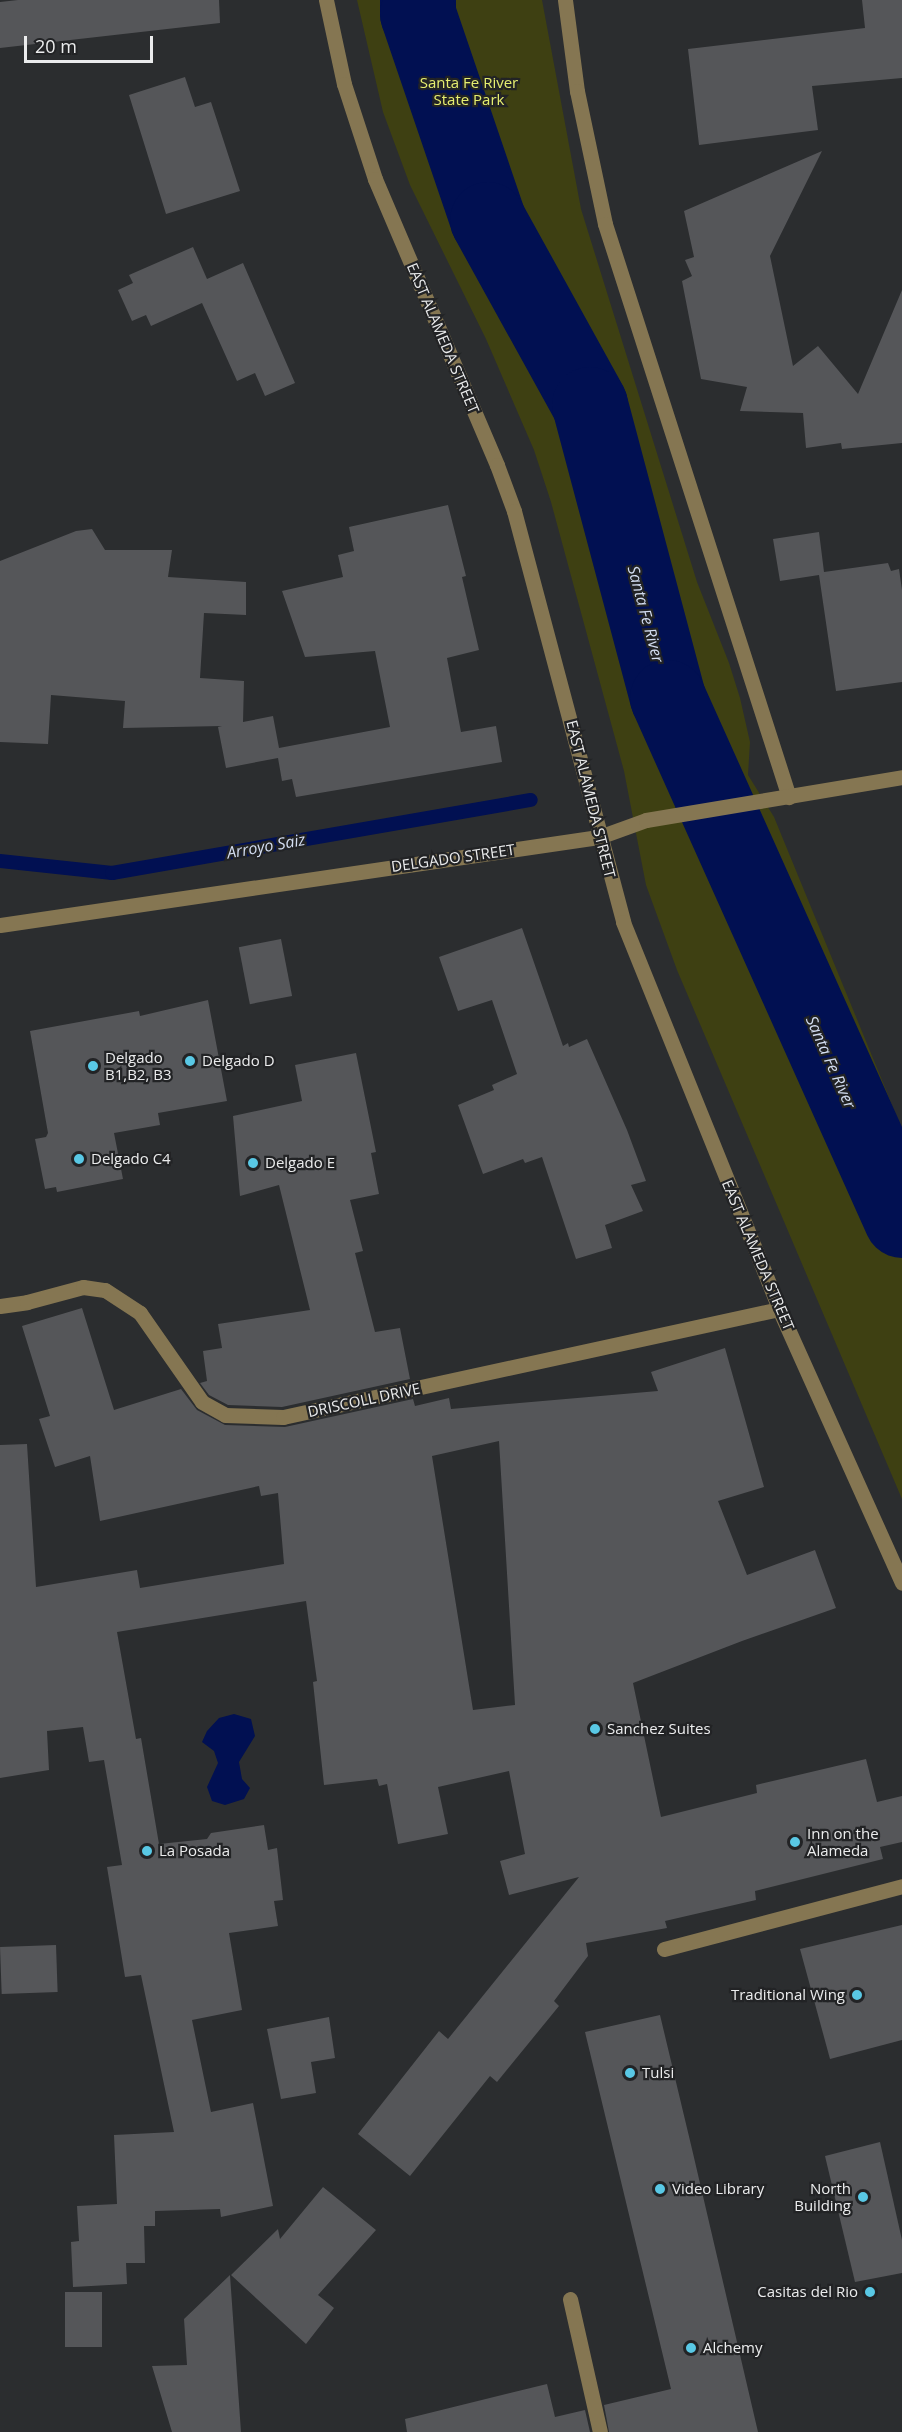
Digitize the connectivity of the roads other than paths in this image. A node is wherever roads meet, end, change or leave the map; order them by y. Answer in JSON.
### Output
{"nodes":[{"id":1,"x":326,"y":0,"type":"edge"},
{"id":2,"x":566,"y":0,"type":"edge"},
{"id":3,"x":902,"y":777,"type":"edge"},
{"id":4,"x":789,"y":797,"type":"junction"},
{"id":5,"x":599,"y":837,"type":"junction"},
{"id":6,"x":0,"y":925,"type":"edge"},
{"id":7,"x":0,"y":1306,"type":"edge"},
{"id":8,"x":779,"y":1309,"type":"junction"},
{"id":9,"x":902,"y":1583,"type":"edge"},
{"id":10,"x":902,"y":1886,"type":"edge"},
{"id":11,"x":664,"y":1949,"type":"dead end"},
{"id":12,"x":570,"y":2299,"type":"dead end"},
{"id":13,"x":600,"y":2432,"type":"edge"}],
"edges":[{"from":1,"to":5,"type":"street","name":"EAST ALAMEDA STREET"},
{"from":2,"to":4,"type":"street"},
{"from":3,"to":4,"type":"street","name":"DELGADO STREET"},
{"from":4,"to":5,"type":"street","name":"DELGADO STREET"},
{"from":5,"to":6,"type":"street","name":"DELGADO STREET"},
{"from":5,"to":8,"type":"street","name":"EAST ALAMEDA STREET"},
{"from":7,"to":8,"type":"street","name":"DRISCOLL DRIVE"},
{"from":8,"to":9,"type":"street","name":"EAST ALAMEDA STREET"},
{"from":10,"to":11,"type":"street"},
{"from":12,"to":13,"type":"street"}]}
